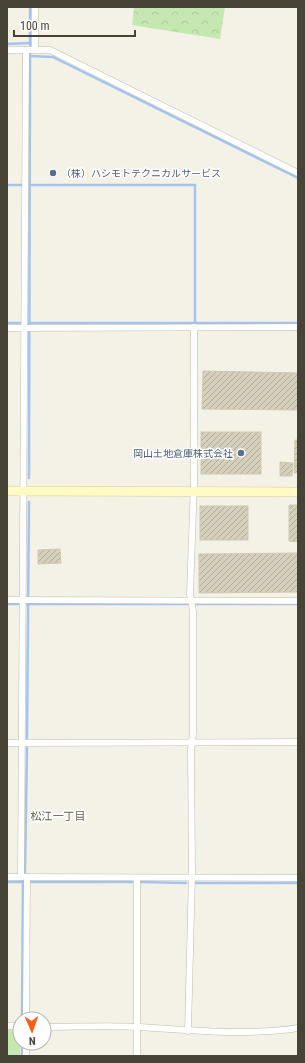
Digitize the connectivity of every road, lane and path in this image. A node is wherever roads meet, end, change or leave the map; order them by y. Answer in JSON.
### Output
{"nodes":[{"id":1,"x":35,"y":7,"type":"edge"},
{"id":2,"x":35,"y":49,"type":"junction"},
{"id":3,"x":7,"y":50,"type":"edge"},
{"id":4,"x":26,"y":50,"type":"junction"},
{"id":5,"x":298,"y":173,"type":"edge"},
{"id":6,"x":27,"y":326,"type":"junction"},
{"id":7,"x":194,"y":327,"type":"junction"},
{"id":8,"x":298,"y":327,"type":"edge"},
{"id":9,"x":7,"y":328,"type":"edge"},
{"id":10,"x":7,"y":491,"type":"edge"},
{"id":11,"x":23,"y":491,"type":"junction"},
{"id":12,"x":193,"y":492,"type":"junction"},
{"id":13,"x":298,"y":492,"type":"edge"},
{"id":14,"x":7,"y":600,"type":"edge"},
{"id":15,"x":298,"y":601,"type":"edge"},
{"id":16,"x":25,"y":602,"type":"junction"},
{"id":17,"x":192,"y":604,"type":"junction"},
{"id":18,"x":298,"y":742,"type":"edge"},
{"id":19,"x":7,"y":743,"type":"edge"},
{"id":20,"x":22,"y":743,"type":"junction"},
{"id":21,"x":192,"y":743,"type":"junction"},
{"id":22,"x":7,"y":877,"type":"edge"},
{"id":23,"x":24,"y":877,"type":"junction"},
{"id":24,"x":137,"y":878,"type":"junction"},
{"id":25,"x":191,"y":878,"type":"junction"},
{"id":26,"x":298,"y":878,"type":"edge"},
{"id":27,"x":26,"y":1011,"type":"edge"},
{"id":28,"x":52,"y":1026,"type":"edge"},
{"id":29,"x":138,"y":1027,"type":"junction"},
{"id":30,"x":298,"y":1028,"type":"edge"},
{"id":31,"x":188,"y":1031,"type":"junction"},
{"id":32,"x":138,"y":1056,"type":"edge"}],
"edges":[{"from":1,"to":2,"type":"street"},
{"from":2,"to":4,"type":"street"},
{"from":2,"to":5,"type":"street"},
{"from":3,"to":4,"type":"street"},
{"from":4,"to":6,"type":"street"},
{"from":6,"to":7,"type":"street"},
{"from":6,"to":9,"type":"street"},
{"from":6,"to":11,"type":"street"},
{"from":7,"to":8,"type":"street"},
{"from":7,"to":12,"type":"street"},
{"from":10,"to":11,"type":"street"},
{"from":11,"to":12,"type":"street"},
{"from":11,"to":16,"type":"street"},
{"from":12,"to":13,"type":"street"},
{"from":12,"to":17,"type":"street"},
{"from":14,"to":16,"type":"street"},
{"from":15,"to":17,"type":"street"},
{"from":16,"to":17,"type":"street"},
{"from":16,"to":20,"type":"street"},
{"from":17,"to":21,"type":"street"},
{"from":18,"to":21,"type":"street"},
{"from":19,"to":20,"type":"street"},
{"from":20,"to":21,"type":"street"},
{"from":20,"to":23,"type":"street"},
{"from":21,"to":25,"type":"street"},
{"from":22,"to":23,"type":"street"},
{"from":23,"to":24,"type":"street"},
{"from":23,"to":27,"type":"street"},
{"from":24,"to":25,"type":"street"},
{"from":24,"to":29,"type":"street"},
{"from":25,"to":26,"type":"street"},
{"from":25,"to":31,"type":"street"},
{"from":28,"to":29,"type":"street"},
{"from":29,"to":31,"type":"street"},
{"from":29,"to":32,"type":"street"},
{"from":30,"to":31,"type":"street"}]}
